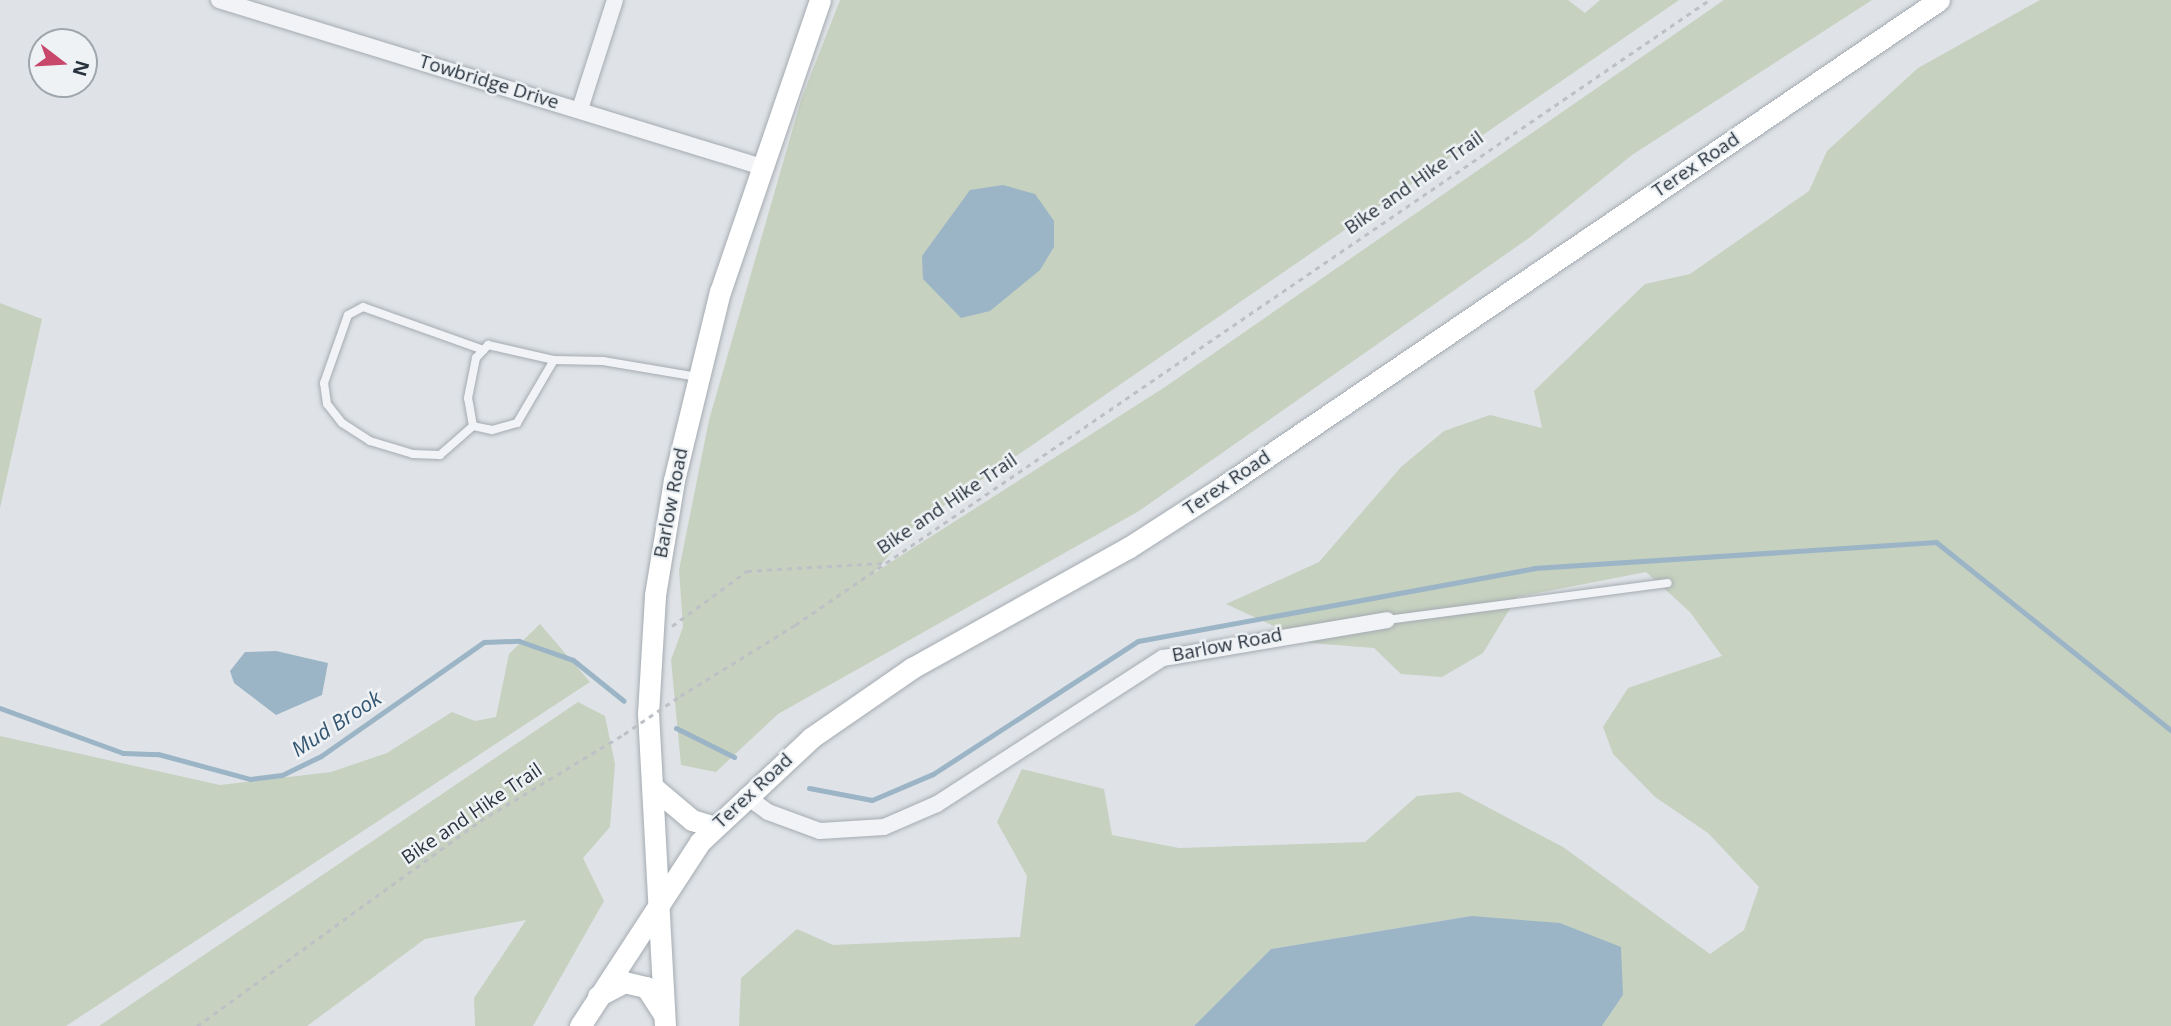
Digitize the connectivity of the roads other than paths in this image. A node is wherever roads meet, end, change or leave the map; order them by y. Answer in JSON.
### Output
{"nodes":[{"id":1,"x":219,"y":0,"type":"edge"},
{"id":2,"x":615,"y":0,"type":"edge"},
{"id":3,"x":820,"y":0,"type":"edge"},
{"id":4,"x":1939,"y":0,"type":"edge"},
{"id":5,"x":580,"y":109,"type":"junction"},
{"id":6,"x":759,"y":166,"type":"junction"},
{"id":7,"x":484,"y":350,"type":"junction"},
{"id":8,"x":554,"y":360,"type":"junction"},
{"id":9,"x":698,"y":377,"type":"junction"},
{"id":10,"x":473,"y":426,"type":"junction"},
{"id":11,"x":1668,"y":583,"type":"dead end"},
{"id":12,"x":1387,"y":620,"type":"joint"},
{"id":13,"x":653,"y":788,"type":"junction"},
{"id":14,"x":746,"y":796,"type":"junction"},
{"id":15,"x":715,"y":827,"type":"junction"},
{"id":16,"x":660,"y":896,"type":"junction"},
{"id":17,"x":596,"y":997,"type":"junction"},
{"id":18,"x":664,"y":1020,"type":"edge"},
{"id":19,"x":580,"y":1026,"type":"edge"}],
"edges":[{"from":1,"to":5,"type":"street","name":"Towbridge Drive"},
{"from":2,"to":5,"type":"street"},
{"from":3,"to":6,"type":"main road","name":"Barlow Road"},
{"from":4,"to":14,"type":"main road","name":"Terex Road"},
{"from":5,"to":6,"type":"street","name":"Towbridge Drive"},
{"from":6,"to":9,"type":"main road","name":"Barlow Road"},
{"from":7,"to":8,"type":"lane"},
{"from":7,"to":10,"type":"lane"},
{"from":7,"to":10,"type":"lane"},
{"from":8,"to":9,"type":"lane"},
{"from":8,"to":10,"type":"lane"},
{"from":9,"to":13,"type":"main road","name":"Barlow Road"},
{"from":11,"to":12,"type":"lane"},
{"from":12,"to":14,"type":"street","name":"Barlow Road"},
{"from":13,"to":15,"type":"main road"},
{"from":13,"to":16,"type":"main road","name":"Barlow Road"},
{"from":14,"to":15,"type":"main road","name":"Terex Road"},
{"from":15,"to":16,"type":"main road","name":"Terex Road"},
{"from":16,"to":17,"type":"main road","name":"Terex Road"},
{"from":16,"to":18,"type":"main road","name":"Barlow Road"},
{"from":17,"to":18,"type":"main road"},
{"from":17,"to":19,"type":"main road","name":"Terex Road"}]}
